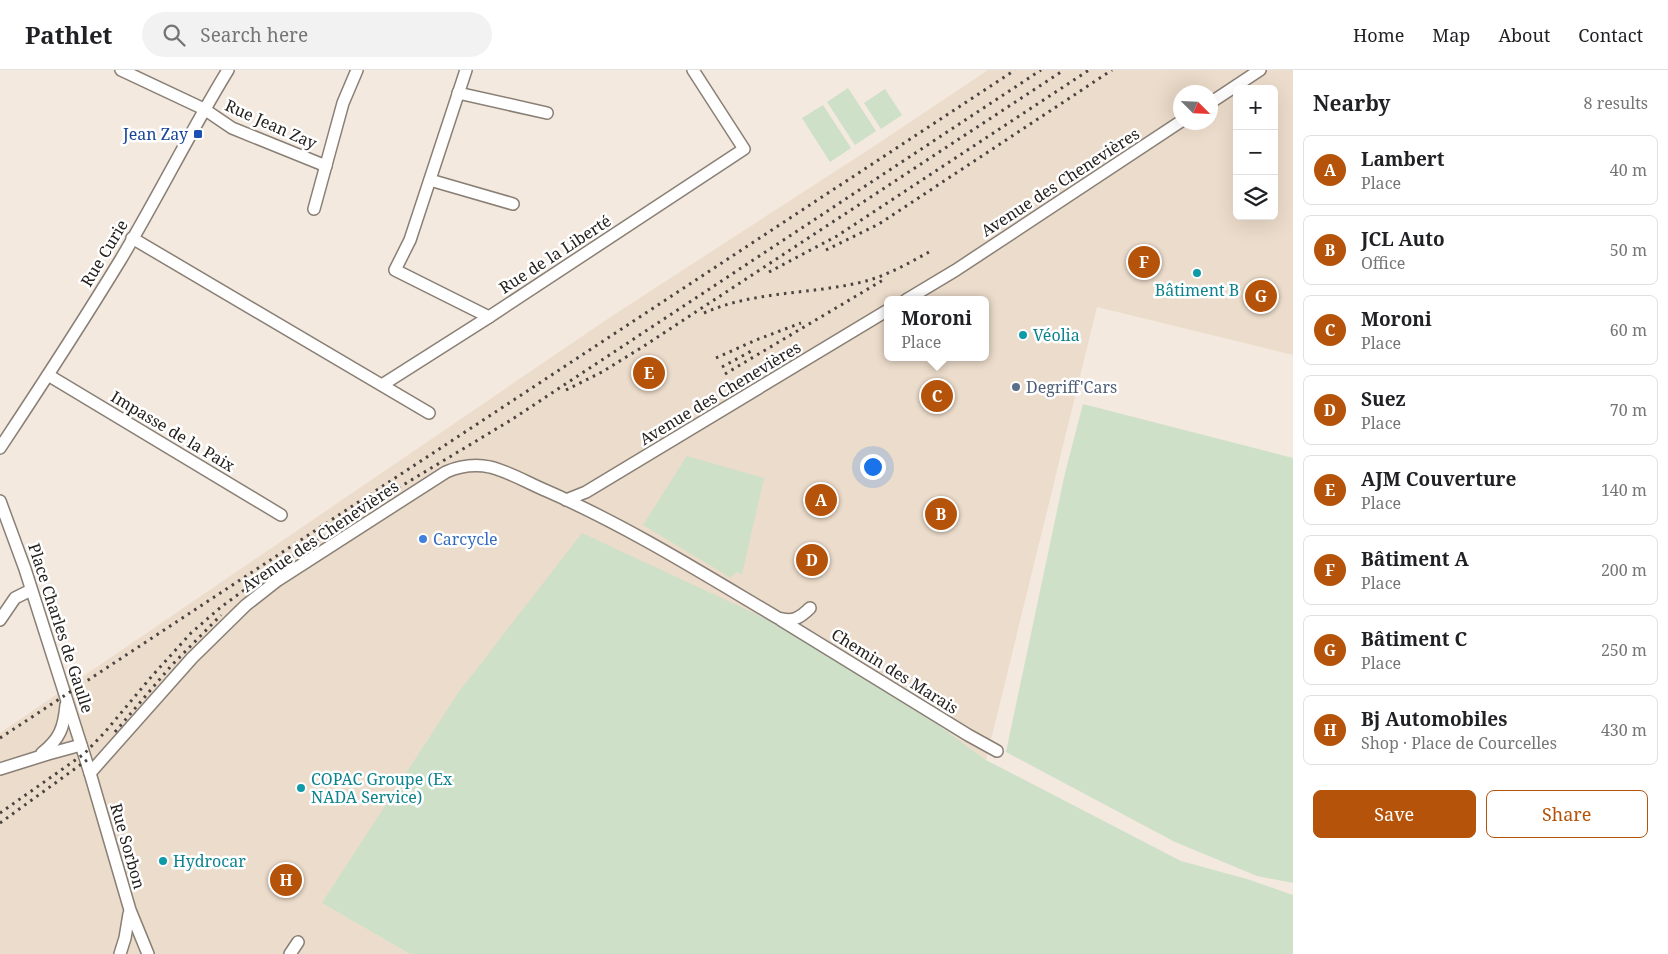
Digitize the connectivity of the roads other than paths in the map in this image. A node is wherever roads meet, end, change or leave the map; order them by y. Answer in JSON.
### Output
{"nodes":[{"id":1,"x":121,"y":70,"type":"edge"},
{"id":2,"x":228,"y":70,"type":"edge"},
{"id":3,"x":357,"y":70,"type":"edge"},
{"id":4,"x":466,"y":70,"type":"edge"},
{"id":5,"x":693,"y":70,"type":"edge"},
{"id":6,"x":1260,"y":70,"type":"edge"},
{"id":7,"x":458,"y":93,"type":"junction"},
{"id":8,"x":1218,"y":98,"type":"edge"},
{"id":9,"x":204,"y":109,"type":"junction"},
{"id":10,"x":547,"y":113,"type":"dead end"},
{"id":11,"x":1173,"y":127,"type":"edge"},
{"id":12,"x":326,"y":166,"type":"junction"},
{"id":13,"x":430,"y":180,"type":"junction"},
{"id":14,"x":513,"y":204,"type":"dead end"},
{"id":15,"x":314,"y":209,"type":"dead end"},
{"id":16,"x":132,"y":238,"type":"junction"},
{"id":17,"x":913,"y":296,"type":"edge"},
{"id":18,"x":884,"y":312,"type":"edge"},
{"id":19,"x":488,"y":317,"type":"junction"},
{"id":20,"x":48,"y":376,"type":"junction"},
{"id":21,"x":382,"y":385,"type":"junction"},
{"id":22,"x":429,"y":413,"type":"dead end"},
{"id":23,"x":0,"y":448,"type":"edge"},
{"id":24,"x":0,"y":492,"type":"edge"},
{"id":25,"x":566,"y":500,"type":"junction"},
{"id":26,"x":0,"y":502,"type":"edge"},
{"id":27,"x":281,"y":515,"type":"dead end"},
{"id":28,"x":4,"y":520,"type":"edge"},
{"id":29,"x":31,"y":590,"type":"junction"},
{"id":30,"x":810,"y":608,"type":"dead end"},
{"id":31,"x":778,"y":618,"type":"junction"},
{"id":32,"x":0,"y":620,"type":"edge"},
{"id":33,"x":67,"y":701,"type":"junction"},
{"id":34,"x":81,"y":745,"type":"junction"},
{"id":35,"x":997,"y":751,"type":"dead end"},
{"id":36,"x":36,"y":757,"type":"junction"},
{"id":37,"x":0,"y":769,"type":"edge"},
{"id":38,"x":90,"y":772,"type":"junction"},
{"id":39,"x":130,"y":910,"type":"junction"},
{"id":40,"x":298,"y":942,"type":"dead end"},
{"id":41,"x":120,"y":954,"type":"edge"},
{"id":42,"x":148,"y":954,"type":"edge"},
{"id":43,"x":290,"y":954,"type":"edge"}],
"edges":[{"from":1,"to":9,"type":"street","name":"Rue Jean Zay"},
{"from":2,"to":9,"type":"street","name":"Rue Curie"},
{"from":3,"to":12,"type":"street","name":"Rue Jean Zay"},
{"from":4,"to":7,"type":"street"},
{"from":5,"to":19,"type":"street","name":"Rue de la Liberté"},
{"from":6,"to":8,"type":"street"},
{"from":7,"to":10,"type":"street"},
{"from":7,"to":13,"type":"street"},
{"from":9,"to":12,"type":"street","name":"Rue Jean Zay"},
{"from":9,"to":16,"type":"street","name":"Rue Curie"},
{"from":11,"to":17,"type":"street","name":"Avenue des Chenevières"},
{"from":12,"to":15,"type":"street","name":"Rue Jean Zay"},
{"from":13,"to":14,"type":"street"},
{"from":13,"to":19,"type":"street"},
{"from":16,"to":20,"type":"street","name":"Rue Curie"},
{"from":16,"to":21,"type":"street"},
{"from":18,"to":25,"type":"street","name":"Avenue des Chenevières"},
{"from":19,"to":21,"type":"street","name":"Rue de la Liberté"},
{"from":20,"to":23,"type":"street","name":"Rue Curie"},
{"from":20,"to":27,"type":"street","name":"Impasse de la Paix"},
{"from":21,"to":22,"type":"street"},
{"from":24,"to":26,"type":"street"},
{"from":25,"to":31,"type":"street","name":"Avenue des Chenevières"},
{"from":25,"to":38,"type":"street","name":"Avenue des Chenevières"},
{"from":26,"to":28,"type":"street","name":"Place Charles de Gaulle"},
{"from":28,"to":29,"type":"street","name":"Place Charles de Gaulle"},
{"from":29,"to":32,"type":"street"},
{"from":29,"to":33,"type":"street","name":"Place Charles de Gaulle"},
{"from":30,"to":31,"type":"street"},
{"from":31,"to":35,"type":"street","name":"Chemin des Marais"},
{"from":33,"to":34,"type":"street","name":"Place Charles de Gaulle"},
{"from":33,"to":36,"type":"street"},
{"from":34,"to":36,"type":"street"},
{"from":34,"to":38,"type":"street","name":"Rue Sorbon"},
{"from":36,"to":37,"type":"street"},
{"from":38,"to":39,"type":"street","name":"Rue Sorbon"},
{"from":39,"to":41,"type":"street"},
{"from":39,"to":42,"type":"street","name":"Rue Sorbon"},
{"from":40,"to":43,"type":"street"}]}
